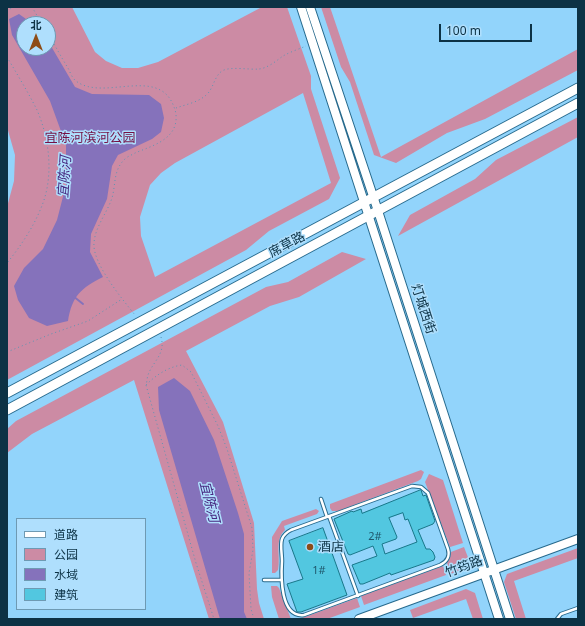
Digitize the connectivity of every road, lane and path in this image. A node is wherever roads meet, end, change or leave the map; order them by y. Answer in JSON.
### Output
{"nodes":[{"id":1,"x":13,"y":7,"type":"edge"},
{"id":2,"x":32,"y":7,"type":"edge"},
{"id":3,"x":301,"y":7,"type":"edge"},
{"id":4,"x":310,"y":7,"type":"edge"},
{"id":5,"x":7,"y":11,"type":"edge"},
{"id":6,"x":37,"y":16,"type":"edge"},
{"id":7,"x":313,"y":44,"type":"junction"},
{"id":8,"x":56,"y":48,"type":"edge"},
{"id":9,"x":7,"y":57,"type":"edge"},
{"id":10,"x":578,"y":88,"type":"edge"},
{"id":11,"x":578,"y":103,"type":"edge"},
{"id":12,"x":175,"y":108,"type":"junction"},
{"id":13,"x":374,"y":198,"type":"junction"},
{"id":14,"x":365,"y":202,"type":"junction"},
{"id":15,"x":378,"y":211,"type":"junction"},
{"id":16,"x":369,"y":216,"type":"junction"},
{"id":17,"x":7,"y":263,"type":"edge"},
{"id":18,"x":122,"y":298,"type":"junction"},
{"id":19,"x":140,"y":322,"type":"junction"},
{"id":20,"x":159,"y":329,"type":"junction"},
{"id":21,"x":7,"y":352,"type":"edge"},
{"id":22,"x":146,"y":385,"type":"junction"},
{"id":23,"x":7,"y":393,"type":"edge"},
{"id":24,"x":7,"y":410,"type":"edge"},
{"id":25,"x":321,"y":499,"type":"dead end"},
{"id":26,"x":328,"y":517,"type":"junction"},
{"id":27,"x":578,"y":539,"type":"edge"},
{"id":28,"x":494,"y":569,"type":"junction"},
{"id":29,"x":484,"y":573,"type":"junction"},
{"id":30,"x":264,"y":580,"type":"dead end"},
{"id":31,"x":281,"y":580,"type":"junction"},
{"id":32,"x":358,"y":596,"type":"junction"},
{"id":33,"x":578,"y":608,"type":"edge"},
{"id":34,"x":214,"y":619,"type":"edge"},
{"id":35,"x":254,"y":619,"type":"edge"},
{"id":36,"x":359,"y":619,"type":"edge"},
{"id":37,"x":499,"y":619,"type":"edge"},
{"id":38,"x":510,"y":619,"type":"edge"},
{"id":39,"x":557,"y":619,"type":"edge"}],
"edges":[{"from":1,"to":5,"type":"path"},
{"from":2,"to":6,"type":"path"},
{"from":3,"to":7,"type":"street","name":"灯城西街"},
{"from":4,"to":13,"type":"street","name":"灯城西街"},
{"from":7,"to":12,"type":"path"},
{"from":7,"to":14,"type":"street","name":"灯城西街"},
{"from":8,"to":12,"type":"path"},
{"from":9,"to":17,"type":"path"},
{"from":10,"to":13,"type":"main road","name":"席草路"},
{"from":11,"to":15,"type":"main road","name":"席草路"},
{"from":12,"to":18,"type":"path"},
{"from":13,"to":14,"type":"main road","name":"席草路"},
{"from":13,"to":15,"type":"street","name":"灯城西街"},
{"from":14,"to":16,"type":"street","name":"灯城西街"},
{"from":14,"to":19,"type":"main road","name":"席草路"},
{"from":15,"to":16,"type":"main road","name":"席草路"},
{"from":15,"to":28,"type":"street","name":"灯城西街"},
{"from":16,"to":20,"type":"main road","name":"席草路"},
{"from":16,"to":29,"type":"street","name":"灯城西街"},
{"from":18,"to":19,"type":"path"},
{"from":18,"to":21,"type":"path"},
{"from":19,"to":23,"type":"main road","name":"席草路"},
{"from":20,"to":22,"type":"path"},
{"from":20,"to":24,"type":"main road","name":"席草路"},
{"from":22,"to":34,"type":"path"},
{"from":22,"to":35,"type":"path"},
{"from":25,"to":26,"type":"lane"},
{"from":26,"to":31,"type":"lane"},
{"from":26,"to":32,"type":"lane"},
{"from":26,"to":32,"type":"lane"},
{"from":27,"to":28,"type":"street","name":"竹筠路"},
{"from":28,"to":29,"type":"street","name":"竹筠路"},
{"from":28,"to":38,"type":"street","name":"灯城西街"},
{"from":29,"to":36,"type":"street","name":"竹筠路"},
{"from":29,"to":37,"type":"street","name":"灯城西街"},
{"from":30,"to":31,"type":"lane"},
{"from":31,"to":32,"type":"lane"},
{"from":33,"to":39,"type":"lane"}]}
